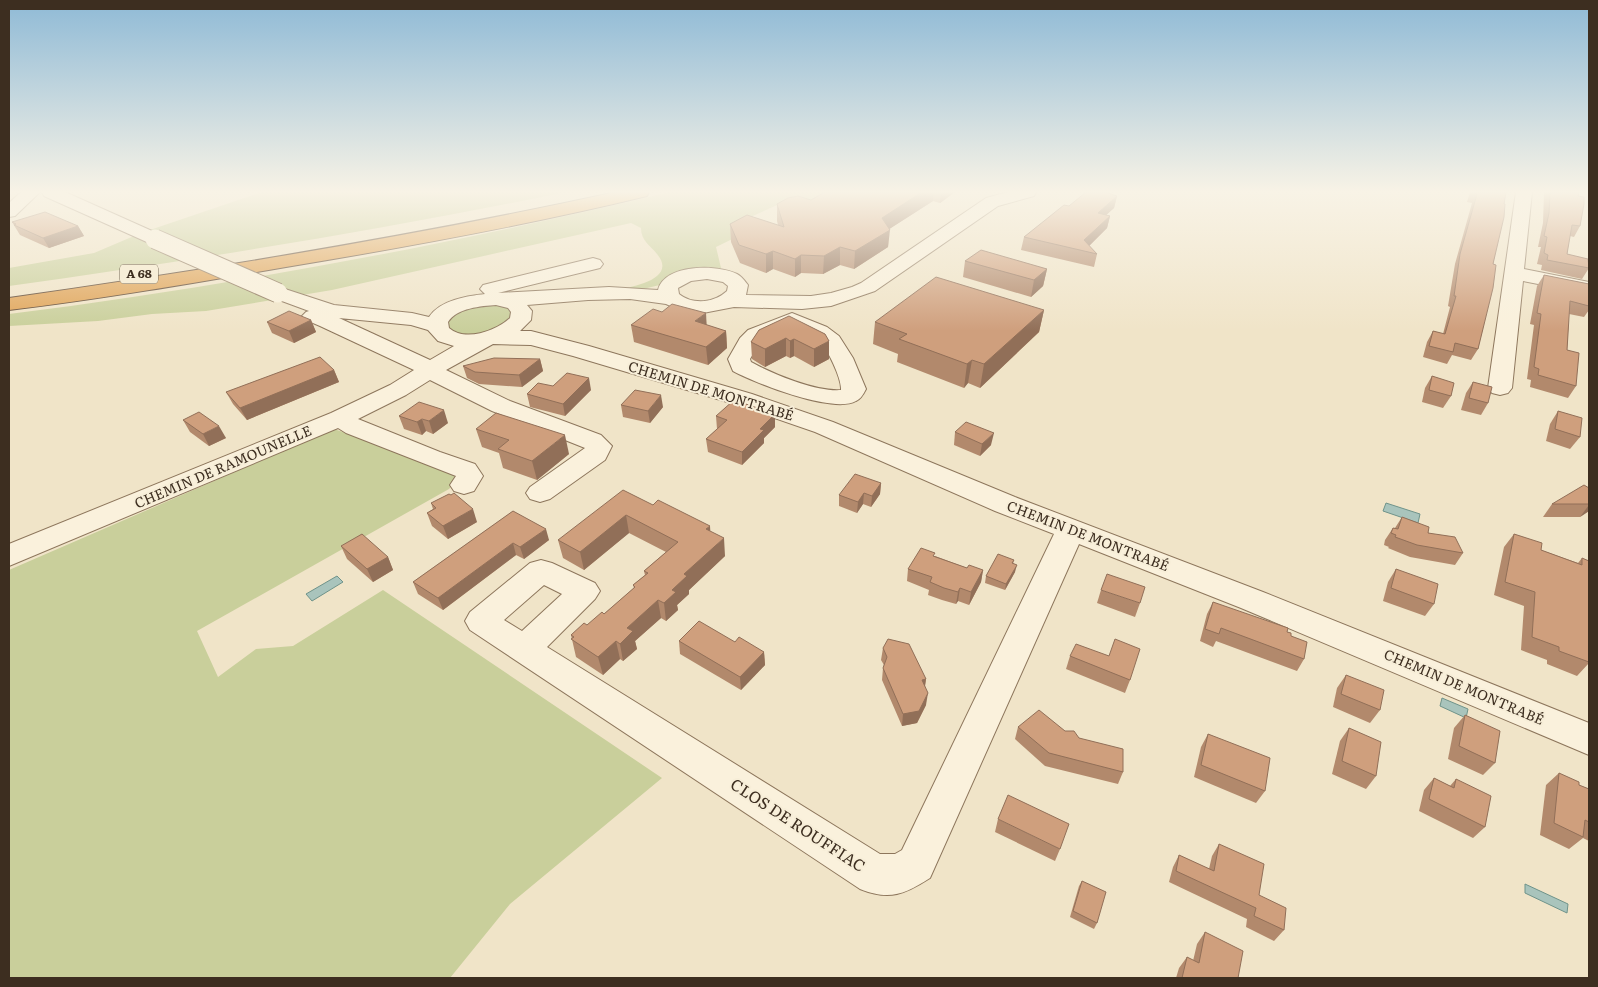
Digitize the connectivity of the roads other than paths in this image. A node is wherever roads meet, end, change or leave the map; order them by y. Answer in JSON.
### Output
{"nodes":[{"id":1,"x":153,"y":238,"type":"edge"},
{"id":2,"x":372,"y":238,"type":"edge"},
{"id":3,"x":419,"y":238,"type":"edge"},
{"id":4,"x":939,"y":238,"type":"edge"},
{"id":5,"x":1518,"y":238,"type":"edge"},
{"id":6,"x":593,"y":264,"type":"dead end"},
{"id":7,"x":1514,"y":273,"type":"junction"},
{"id":8,"x":1589,"y":288,"type":"edge"},
{"id":9,"x":9,"y":292,"type":"edge"},
{"id":10,"x":671,"y":292,"type":"junction"},
{"id":11,"x":556,"y":295,"type":"junction"},
{"id":12,"x":732,"y":296,"type":"junction"},
{"id":13,"x":482,"y":300,"type":"junction"},
{"id":14,"x":504,"y":300,"type":"junction"},
{"id":15,"x":9,"y":304,"type":"edge"},
{"id":16,"x":452,"y":308,"type":"junction"},
{"id":17,"x":792,"y":310,"type":"junction"},
{"id":18,"x":313,"y":316,"type":"dead end"},
{"id":19,"x":374,"y":316,"type":"junction"},
{"id":20,"x":521,"y":317,"type":"junction"},
{"id":21,"x":441,"y":331,"type":"junction"},
{"id":22,"x":488,"y":338,"type":"junction"},
{"id":23,"x":581,"y":350,"type":"junction"},
{"id":24,"x":432,"y":368,"type":"junction"},
{"id":25,"x":1500,"y":388,"type":"dead end"},
{"id":26,"x":340,"y":418,"type":"junction"},
{"id":27,"x":464,"y":485,"type":"dead end"},
{"id":28,"x":540,"y":493,"type":"dead end"},
{"id":29,"x":1072,"y":530,"type":"junction"},
{"id":30,"x":9,"y":556,"type":"edge"},
{"id":31,"x":525,"y":648,"type":"dead end"},
{"id":32,"x":1589,"y":739,"type":"edge"}],
"edges":[{"from":1,"to":19,"type":"street","bridge":true},
{"from":2,"to":9,"type":"highway","number":"A 68"},
{"from":3,"to":15,"type":"highway","number":"A 68"},
{"from":4,"to":17,"type":"street"},
{"from":5,"to":7,"type":"street"},
{"from":6,"to":13,"type":"street"},
{"from":7,"to":8,"type":"street"},
{"from":7,"to":25,"type":"street"},
{"from":10,"to":11,"type":"street"},
{"from":10,"to":12,"type":"street"},
{"from":10,"to":12,"type":"street"},
{"from":11,"to":14,"type":"street"},
{"from":11,"to":20,"type":"street","name":"CHEMIN DE RAMOUNELLE"},
{"from":12,"to":17,"type":"street"},
{"from":13,"to":14,"type":"street"},
{"from":13,"to":16,"type":"street"},
{"from":14,"to":20,"type":"street","name":"CHEMIN DE MONTRABÉ"},
{"from":16,"to":19,"type":"street"},
{"from":16,"to":21,"type":"street"},
{"from":17,"to":17,"type":"street"},
{"from":18,"to":24,"type":"street"},
{"from":19,"to":21,"type":"street","name":"CHEMIN DE MONTRABÉ"},
{"from":20,"to":22,"type":"street","name":"CHEMIN DE RAMOUNELLE"},
{"from":20,"to":23,"type":"street","name":"CHEMIN DE MONTRABÉ"},
{"from":21,"to":22,"type":"street","name":"CHEMIN DE MONTRABÉ"},
{"from":21,"to":24,"type":"street"},
{"from":22,"to":23,"type":"street","name":"CHEMIN DE MONTRABÉ"},
{"from":22,"to":24,"type":"street","name":"CHEMIN DE RAMOUNELLE"},
{"from":23,"to":29,"type":"street","name":"CHEMIN DE MONTRABÉ"},
{"from":24,"to":26,"type":"street","name":"CHEMIN DE RAMOUNELLE"},
{"from":24,"to":28,"type":"street"},
{"from":26,"to":27,"type":"street"},
{"from":26,"to":30,"type":"street","name":"CHEMIN DE RAMOUNELLE"},
{"from":29,"to":31,"type":"street","name":"CLOS DE ROUFFIAC"},
{"from":29,"to":32,"type":"street","name":"CHEMIN DE MONTRABÉ"}]}
